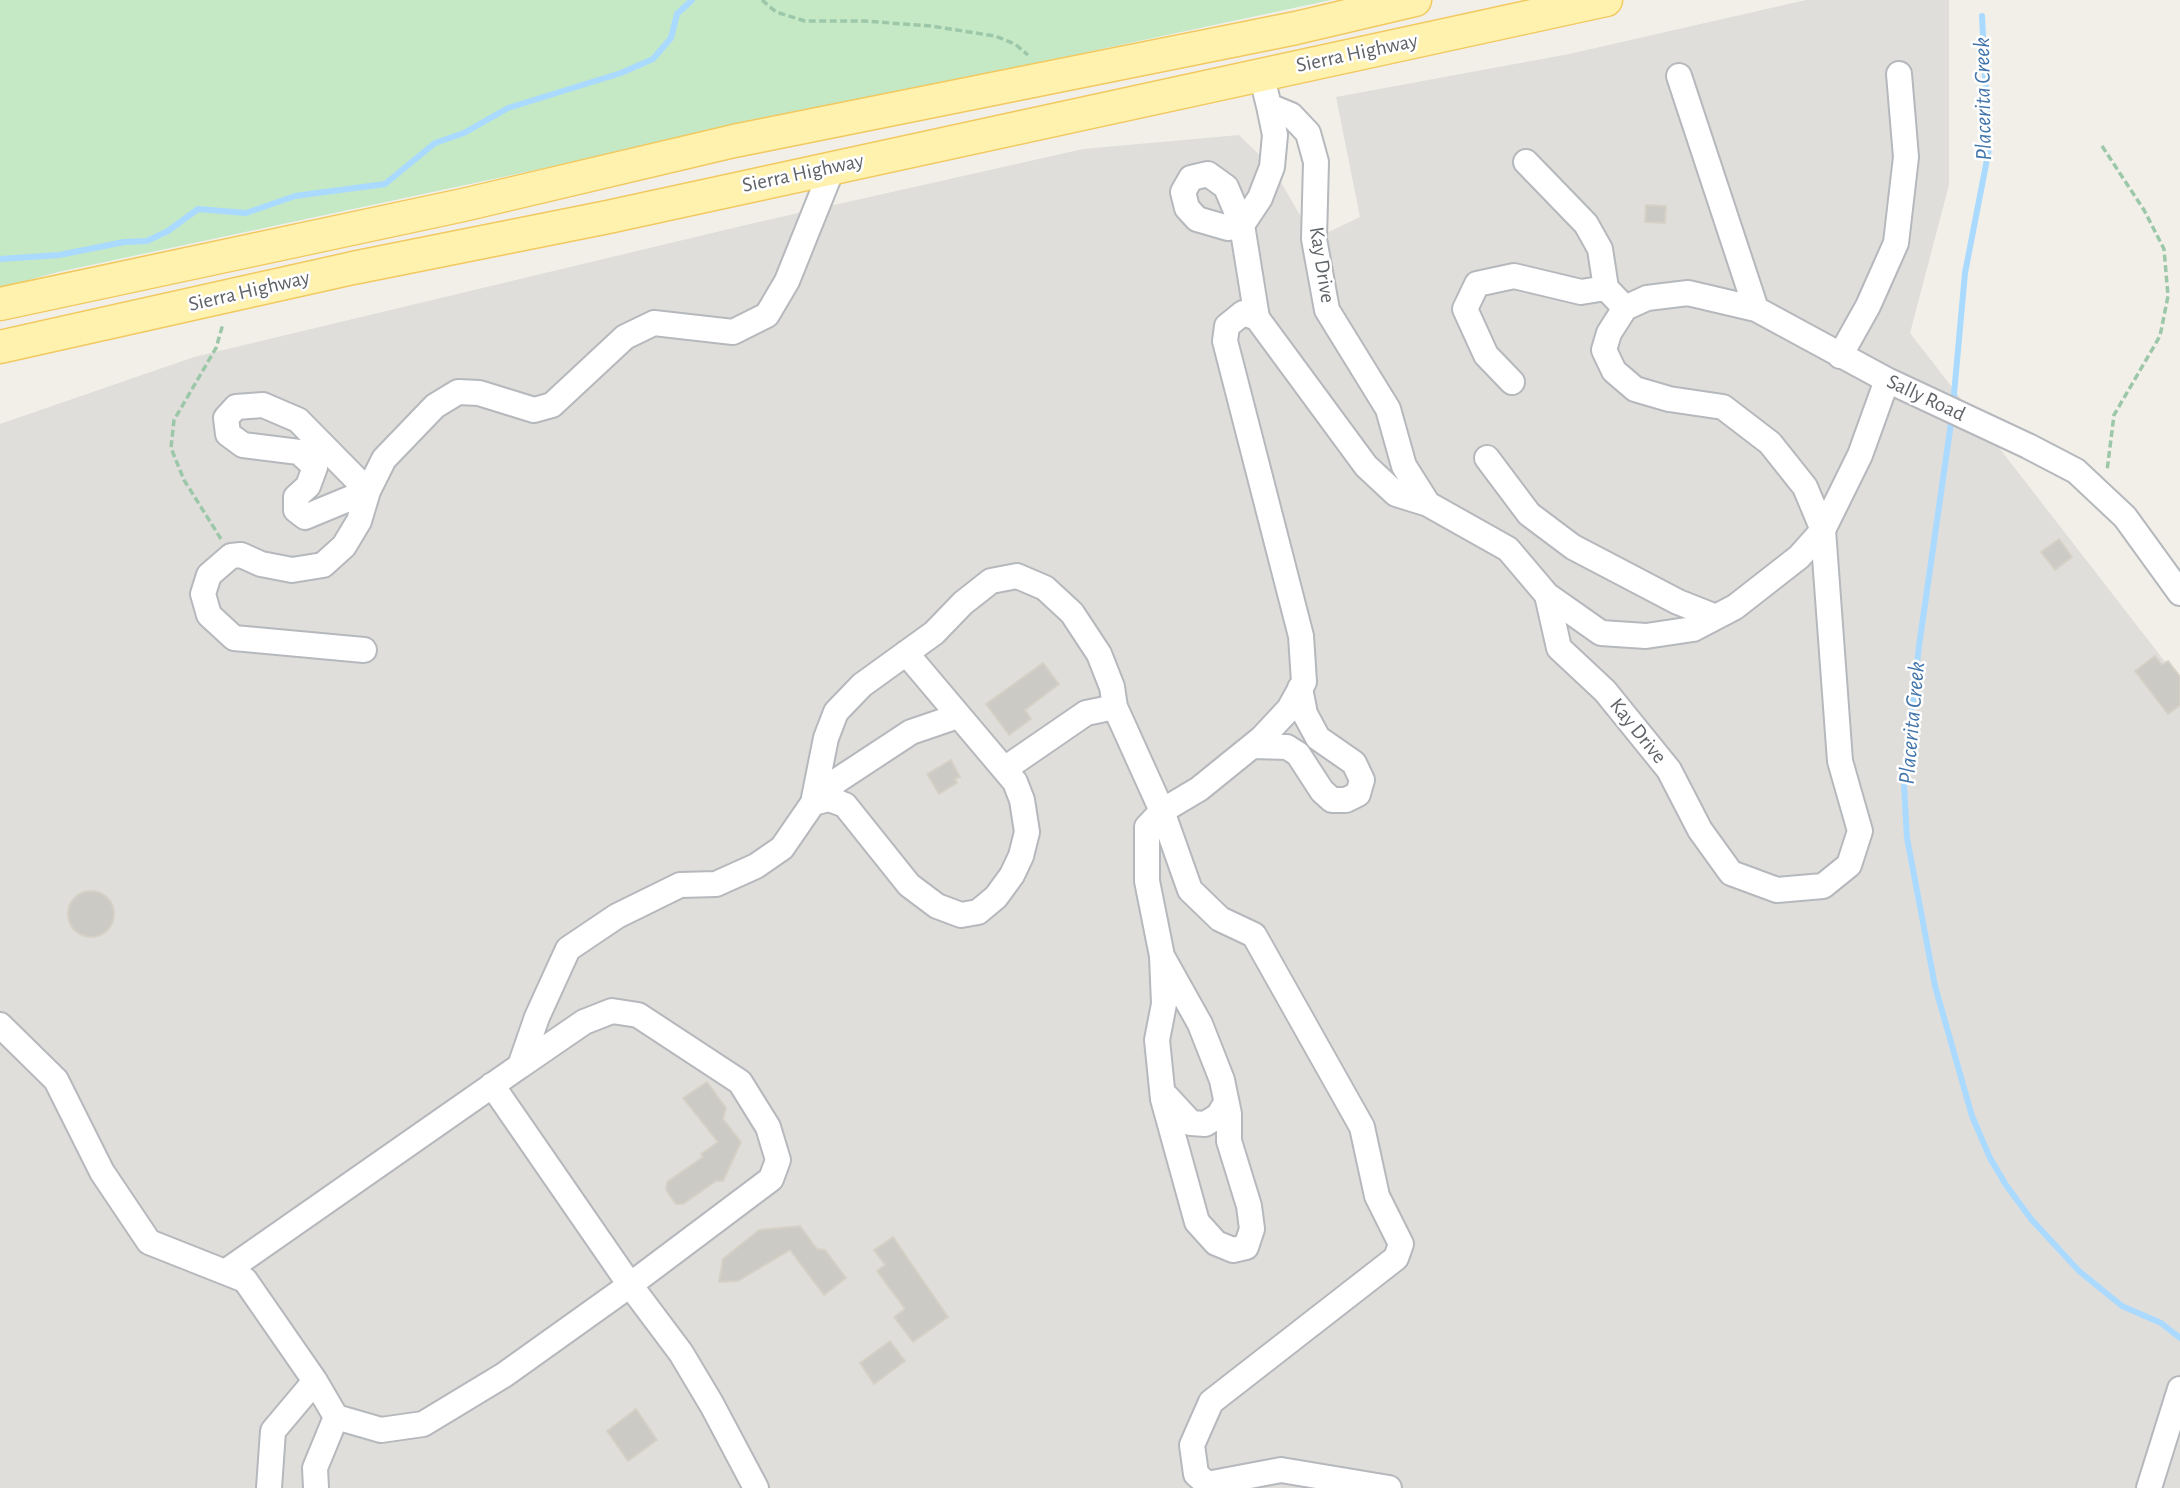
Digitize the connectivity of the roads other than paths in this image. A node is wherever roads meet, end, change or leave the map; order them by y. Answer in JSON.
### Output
{"nodes":[{"id":1,"x":1415,"y":0,"type":"edge"},
{"id":2,"x":1606,"y":0,"type":"edge"},
{"id":3,"x":1261,"y":74,"type":"junction"},
{"id":4,"x":1899,"y":74,"type":"dead end"},
{"id":5,"x":1679,"y":76,"type":"dead end"},
{"id":6,"x":1269,"y":106,"type":"junction"},
{"id":7,"x":824,"y":123,"type":"junction"},
{"id":8,"x":1526,"y":162,"type":"dead end"},
{"id":9,"x":832,"y":169,"type":"junction"},
{"id":10,"x":1606,"y":288,"type":"junction"},
{"id":11,"x":0,"y":304,"type":"edge"},
{"id":12,"x":1625,"y":308,"type":"junction"},
{"id":13,"x":1756,"y":309,"type":"junction"},
{"id":14,"x":1257,"y":318,"type":"junction"},
{"id":15,"x":0,"y":347,"type":"edge"},
{"id":16,"x":1840,"y":356,"type":"junction"},
{"id":17,"x":1887,"y":380,"type":"junction"},
{"id":18,"x":1512,"y":382,"type":"dead end"},
{"id":19,"x":1487,"y":458,"type":"dead end"},
{"id":20,"x":368,"y":491,"type":"junction"},
{"id":21,"x":1427,"y":504,"type":"junction"},
{"id":22,"x":1823,"y":530,"type":"junction"},
{"id":23,"x":2180,"y":593,"type":"edge"},
{"id":24,"x":1548,"y":595,"type":"junction"},
{"id":25,"x":1716,"y":617,"type":"junction"},
{"id":26,"x":364,"y":650,"type":"dead end"},
{"id":27,"x":906,"y":653,"type":"junction"},
{"id":28,"x":1300,"y":688,"type":"junction"},
{"id":29,"x":1115,"y":707,"type":"junction"},
{"id":30,"x":958,"y":716,"type":"junction"},
{"id":31,"x":1253,"y":746,"type":"junction"},
{"id":32,"x":1006,"y":768,"type":"junction"},
{"id":33,"x":813,"y":803,"type":"junction"},
{"id":34,"x":1162,"y":811,"type":"junction"},
{"id":35,"x":1162,"y":956,"type":"junction"},
{"id":36,"x":0,"y":1026,"type":"edge"},
{"id":37,"x":520,"y":1066,"type":"junction"},
{"id":38,"x":492,"y":1085,"type":"junction"},
{"id":39,"x":1162,"y":1090,"type":"junction"},
{"id":40,"x":1226,"y":1103,"type":"junction"},
{"id":41,"x":225,"y":1272,"type":"junction"},
{"id":42,"x":630,"y":1285,"type":"junction"},
{"id":43,"x":315,"y":1381,"type":"junction"},
{"id":44,"x":2180,"y":1388,"type":"edge"},
{"id":45,"x":336,"y":1417,"type":"junction"},
{"id":46,"x":269,"y":1488,"type":"edge"},
{"id":47,"x":316,"y":1488,"type":"edge"},
{"id":48,"x":756,"y":1488,"type":"edge"},
{"id":49,"x":1389,"y":1488,"type":"edge"},
{"id":50,"x":2149,"y":1488,"type":"edge"}],
"edges":[{"from":1,"to":7,"type":"main road","name":"Sierra Highway"},
{"from":2,"to":3,"type":"main road","name":"Sierra Highway"},
{"from":3,"to":6,"type":"street"},
{"from":3,"to":9,"type":"main road","name":"Sierra Highway"},
{"from":4,"to":16,"type":"street"},
{"from":5,"to":13,"type":"street"},
{"from":6,"to":14,"type":"street"},
{"from":6,"to":21,"type":"street","name":"Kay Drive"},
{"from":7,"to":9,"type":"main road"},
{"from":7,"to":11,"type":"main road","name":"Sierra Highway"},
{"from":8,"to":10,"type":"street"},
{"from":9,"to":15,"type":"main road","name":"Sierra Highway"},
{"from":9,"to":20,"type":"street"},
{"from":10,"to":12,"type":"street"},
{"from":10,"to":18,"type":"street"},
{"from":12,"to":13,"type":"street","name":"Sally Road"},
{"from":12,"to":22,"type":"street"},
{"from":13,"to":16,"type":"street","name":"Sally Road"},
{"from":14,"to":21,"type":"street"},
{"from":14,"to":28,"type":"street"},
{"from":16,"to":17,"type":"street","name":"Sally Road"},
{"from":17,"to":22,"type":"street"},
{"from":17,"to":23,"type":"street","name":"Sally Road"},
{"from":19,"to":25,"type":"street"},
{"from":20,"to":20,"type":"street"},
{"from":20,"to":26,"type":"street"},
{"from":21,"to":24,"type":"street","name":"Kay Drive"},
{"from":22,"to":24,"type":"street","name":"Kay Drive"},
{"from":22,"to":25,"type":"street"},
{"from":24,"to":25,"type":"street"},
{"from":27,"to":29,"type":"street"},
{"from":27,"to":30,"type":"street"},
{"from":27,"to":33,"type":"street"},
{"from":28,"to":31,"type":"street"},
{"from":28,"to":31,"type":"street"},
{"from":29,"to":32,"type":"street"},
{"from":29,"to":34,"type":"street"},
{"from":30,"to":32,"type":"street"},
{"from":30,"to":33,"type":"street"},
{"from":31,"to":34,"type":"street"},
{"from":32,"to":33,"type":"street"},
{"from":33,"to":37,"type":"street"},
{"from":34,"to":35,"type":"street"},
{"from":34,"to":49,"type":"street"},
{"from":35,"to":39,"type":"street"},
{"from":35,"to":40,"type":"street"},
{"from":36,"to":41,"type":"street"},
{"from":37,"to":38,"type":"street"},
{"from":37,"to":42,"type":"street"},
{"from":38,"to":41,"type":"street"},
{"from":38,"to":42,"type":"street"},
{"from":39,"to":40,"type":"street"},
{"from":39,"to":40,"type":"street"},
{"from":41,"to":43,"type":"street"},
{"from":42,"to":45,"type":"street"},
{"from":42,"to":48,"type":"street"},
{"from":43,"to":45,"type":"street"},
{"from":43,"to":46,"type":"street"},
{"from":44,"to":50,"type":"street"},
{"from":45,"to":47,"type":"street"}]}
